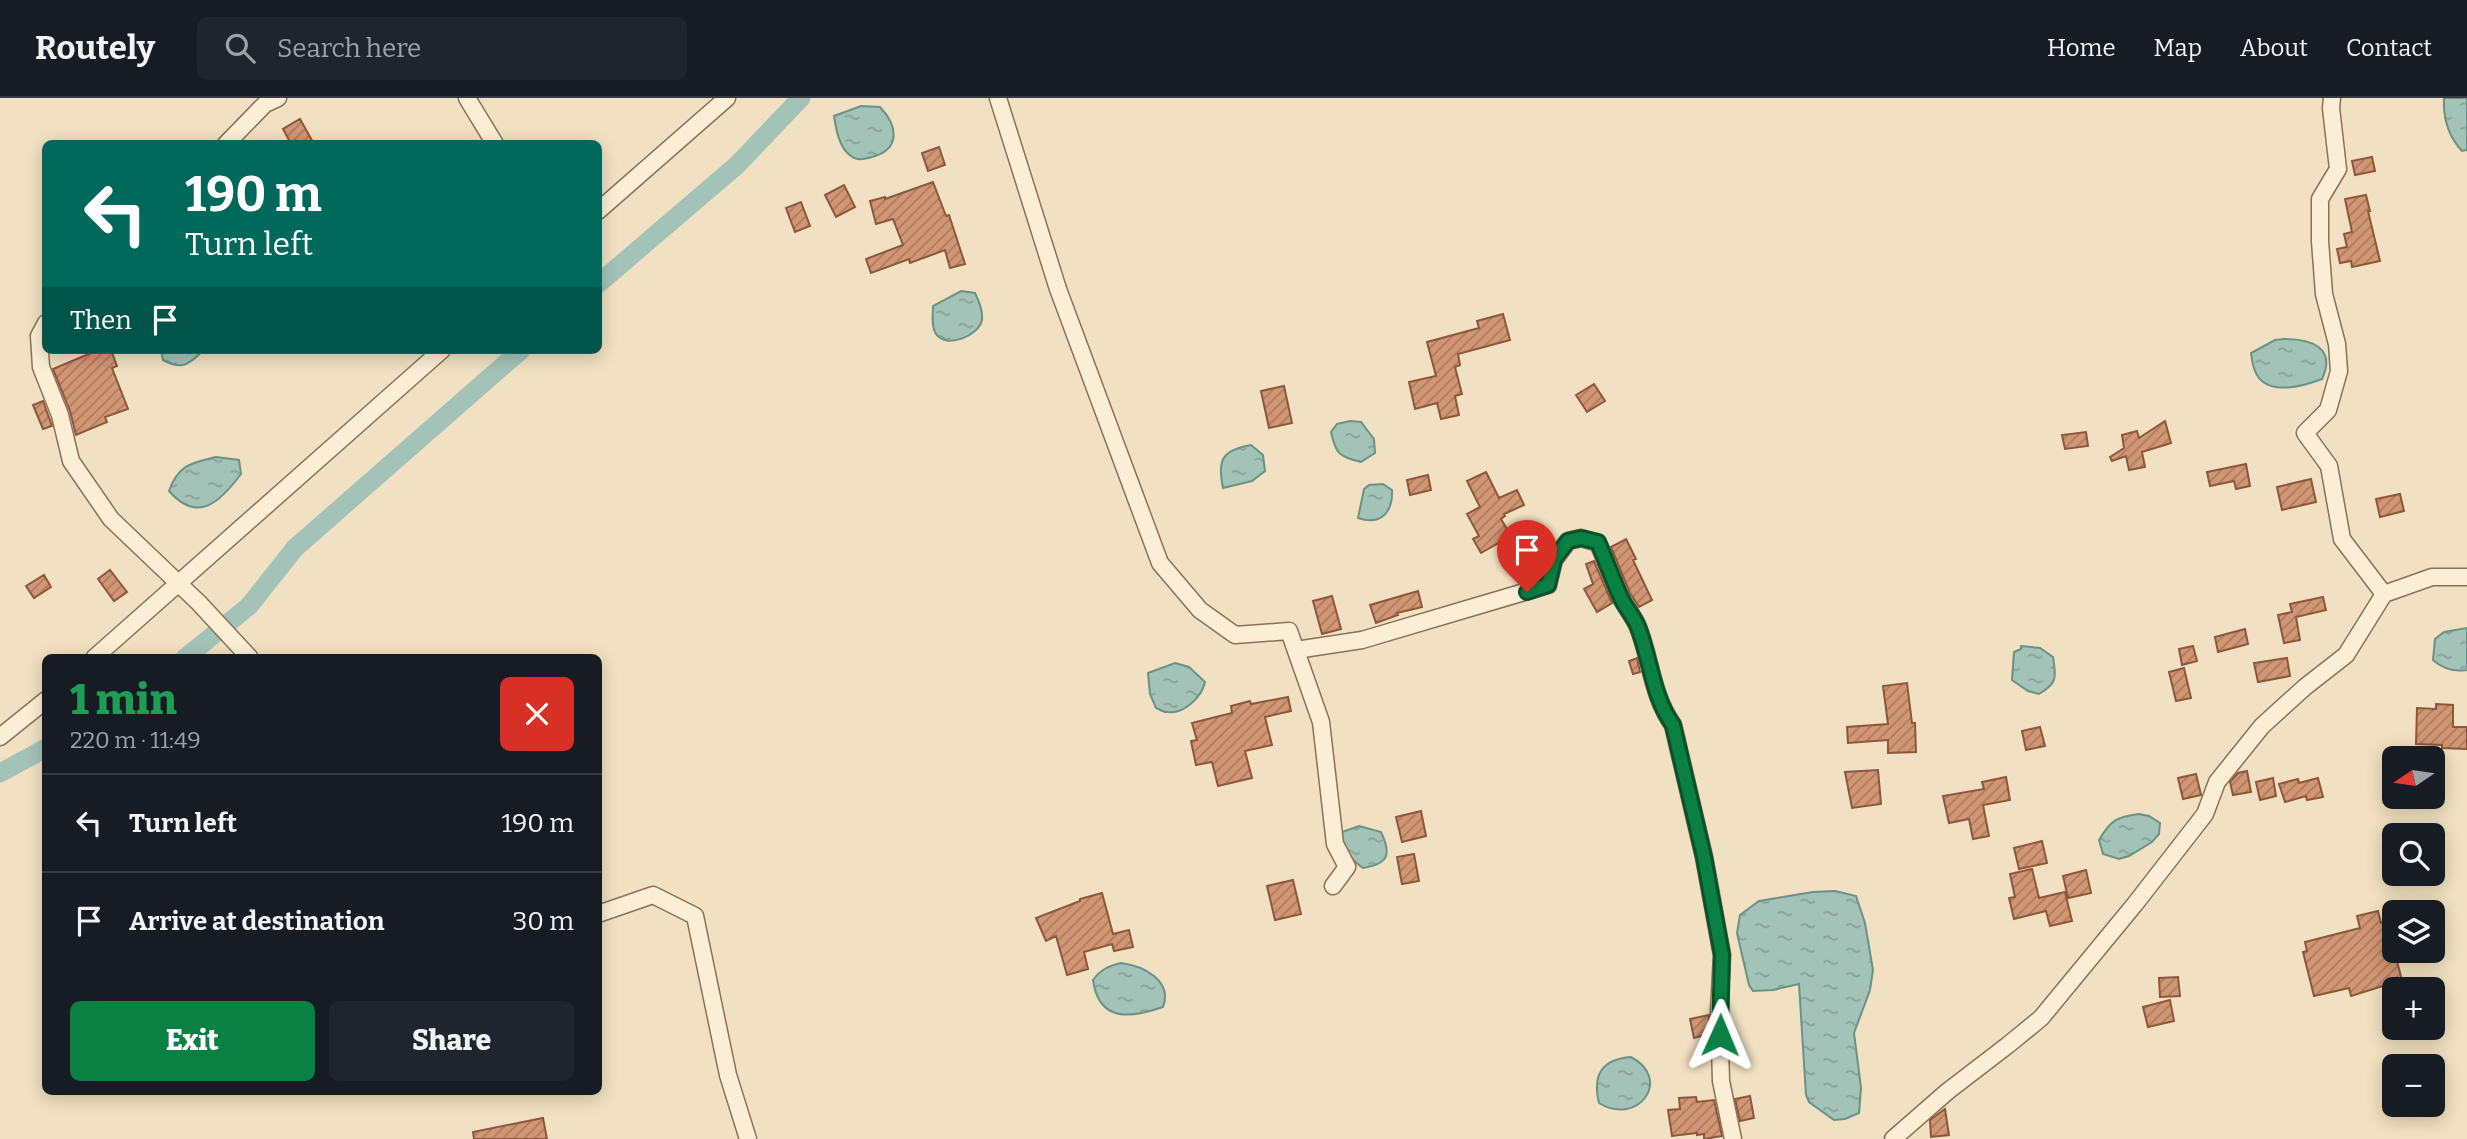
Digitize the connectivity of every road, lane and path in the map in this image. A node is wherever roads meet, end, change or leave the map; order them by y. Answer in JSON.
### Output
{"nodes":[{"id":1,"x":278,"y":98,"type":"edge"},
{"id":2,"x":467,"y":98,"type":"edge"},
{"id":3,"x":727,"y":98,"type":"edge"},
{"id":4,"x":998,"y":98,"type":"edge"},
{"id":5,"x":2332,"y":98,"type":"edge"},
{"id":6,"x":230,"y":140,"type":"edge"},
{"id":7,"x":493,"y":140,"type":"edge"},
{"id":8,"x":602,"y":207,"type":"edge"},
{"id":9,"x":42,"y":330,"type":"edge"},
{"id":10,"x":437,"y":354,"type":"edge"},
{"id":11,"x":2467,"y":577,"type":"edge"},
{"id":12,"x":178,"y":584,"type":"junction"},
{"id":13,"x":2384,"y":594,"type":"junction"},
{"id":14,"x":1296,"y":650,"type":"junction"},
{"id":15,"x":98,"y":654,"type":"edge"},
{"id":16,"x":247,"y":654,"type":"edge"},
{"id":17,"x":42,"y":703,"type":"edge"},
{"id":18,"x":0,"y":737,"type":"edge"},
{"id":19,"x":1334,"y":886,"type":"dead end"},
{"id":20,"x":602,"y":913,"type":"edge"},
{"id":21,"x":748,"y":1139,"type":"edge"},
{"id":22,"x":1733,"y":1139,"type":"edge"},
{"id":23,"x":1893,"y":1139,"type":"edge"}],
"edges":[{"from":1,"to":6,"type":"street"},
{"from":2,"to":7,"type":"street"},
{"from":3,"to":8,"type":"street"},
{"from":4,"to":14,"type":"street"},
{"from":5,"to":13,"type":"street"},
{"from":9,"to":12,"type":"street"},
{"from":10,"to":12,"type":"street"},
{"from":11,"to":13,"type":"street"},
{"from":12,"to":15,"type":"street"},
{"from":12,"to":16,"type":"street"},
{"from":13,"to":23,"type":"street"},
{"from":14,"to":19,"type":"street"},
{"from":14,"to":22,"type":"street"},
{"from":17,"to":18,"type":"street"},
{"from":20,"to":21,"type":"street"}]}
